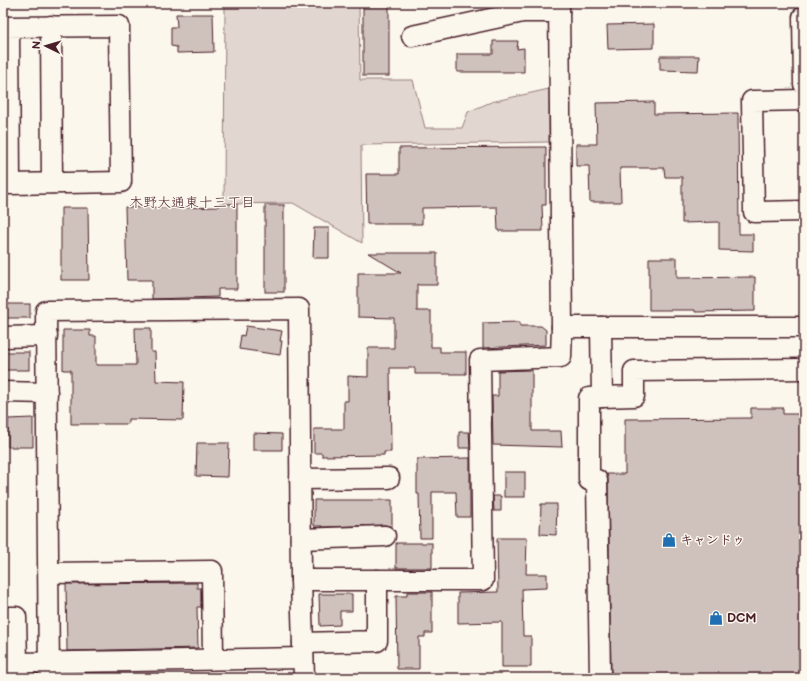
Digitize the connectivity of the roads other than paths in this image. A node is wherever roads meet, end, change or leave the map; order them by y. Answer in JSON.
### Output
{"nodes":[{"id":1,"x":559,"y":8,"type":"edge"},
{"id":2,"x":804,"y":17,"type":"edge"},
{"id":3,"x":51,"y":26,"type":"junction"},
{"id":4,"x":6,"y":27,"type":"edge"},
{"id":5,"x":412,"y":36,"type":"dead end"},
{"id":6,"x":6,"y":71,"type":"edge"},
{"id":7,"x":804,"y":84,"type":"edge"},
{"id":8,"x":804,"y":100,"type":"edge"},
{"id":9,"x":52,"y":183,"type":"junction"},
{"id":10,"x":6,"y":191,"type":"edge"},
{"id":11,"x":804,"y":211,"type":"edge"},
{"id":12,"x":562,"y":327,"type":"junction"},
{"id":13,"x":601,"y":327,"type":"junction"},
{"id":14,"x":804,"y":327,"type":"edge"},
{"id":15,"x":47,"y":336,"type":"junction"},
{"id":16,"x":3,"y":337,"type":"edge"},
{"id":17,"x":804,"y":369,"type":"edge"},
{"id":18,"x":3,"y":392,"type":"edge"},
{"id":19,"x":47,"y":393,"type":"junction"},
{"id":20,"x":602,"y":397,"type":"junction"},
{"id":21,"x":389,"y":478,"type":"dead end"},
{"id":22,"x":300,"y":479,"type":"junction"},
{"id":23,"x":385,"y":536,"type":"dead end"},
{"id":24,"x":300,"y":539,"type":"junction"},
{"id":25,"x":49,"y":573,"type":"junction"},
{"id":26,"x":301,"y":580,"type":"junction"},
{"id":27,"x":377,"y":580,"type":"junction"},
{"id":28,"x":3,"y":617,"type":"edge"},
{"id":29,"x":303,"y":650,"type":"junction"},
{"id":30,"x":213,"y":659,"type":"junction"},
{"id":31,"x":17,"y":670,"type":"edge"},
{"id":32,"x":49,"y":670,"type":"edge"},
{"id":33,"x":304,"y":678,"type":"edge"},
{"id":34,"x":600,"y":678,"type":"edge"}],
"edges":[{"from":1,"to":5,"type":"street"},
{"from":1,"to":12,"type":"street"},
{"from":2,"to":7,"type":"street"},
{"from":3,"to":4,"type":"street"},
{"from":3,"to":9,"type":"street"},
{"from":3,"to":9,"type":"street"},
{"from":4,"to":6,"type":"street"},
{"from":6,"to":10,"type":"street"},
{"from":8,"to":11,"type":"street"},
{"from":9,"to":10,"type":"street"},
{"from":12,"to":13,"type":"street"},
{"from":12,"to":27,"type":"street"},
{"from":13,"to":14,"type":"street"},
{"from":13,"to":20,"type":"street"},
{"from":15,"to":16,"type":"street"},
{"from":15,"to":19,"type":"street"},
{"from":15,"to":22,"type":"street"},
{"from":17,"to":20,"type":"street"},
{"from":18,"to":19,"type":"street"},
{"from":19,"to":25,"type":"street"},
{"from":20,"to":34,"type":"street"},
{"from":21,"to":22,"type":"street"},
{"from":22,"to":24,"type":"street"},
{"from":23,"to":24,"type":"street"},
{"from":24,"to":26,"type":"street"},
{"from":25,"to":30,"type":"street"},
{"from":25,"to":32,"type":"street"},
{"from":26,"to":27,"type":"street"},
{"from":26,"to":29,"type":"street"},
{"from":27,"to":29,"type":"street"},
{"from":28,"to":31,"type":"street"},
{"from":29,"to":30,"type":"street"},
{"from":29,"to":33,"type":"street"},
{"from":30,"to":32,"type":"street"},
{"from":31,"to":32,"type":"street"}]}
